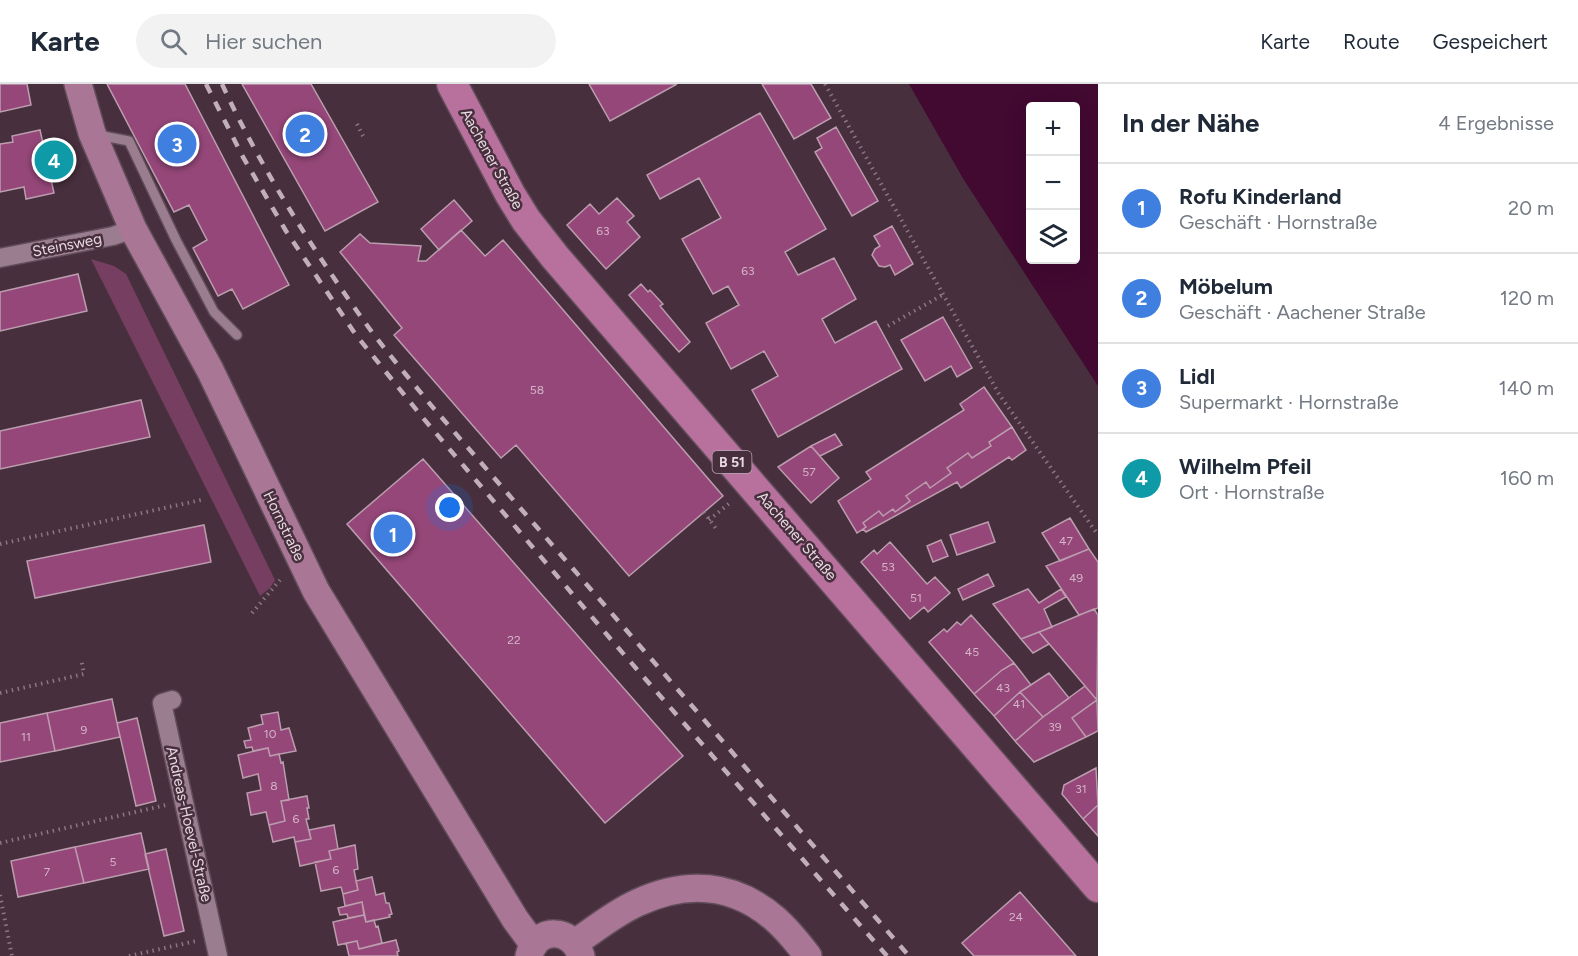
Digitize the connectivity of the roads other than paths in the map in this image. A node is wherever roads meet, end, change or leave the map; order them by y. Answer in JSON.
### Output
{"nodes":[{"id":1,"x":78,"y":84,"type":"edge"},
{"id":2,"x":452,"y":84,"type":"edge"},
{"id":3,"x":92,"y":133,"type":"junction"},
{"id":4,"x":133,"y":229,"type":"junction"},
{"id":5,"x":0,"y":258,"type":"edge"},
{"id":6,"x":237,"y":335,"type":"dead end"},
{"id":7,"x":172,"y":700,"type":"dead end"},
{"id":8,"x":1098,"y":887,"type":"edge"},
{"id":9,"x":578,"y":949,"type":"edge"},
{"id":10,"x":532,"y":950,"type":"edge"},
{"id":11,"x":218,"y":956,"type":"edge"},
{"id":12,"x":808,"y":956,"type":"edge"}],
"edges":[{"from":1,"to":3,"type":"street","name":"Hornstraße"},
{"from":2,"to":8,"type":"main road","name":"Aachener Straße","number":"B 51"},
{"from":3,"to":4,"type":"street","name":"Hornstraße"},
{"from":3,"to":6,"type":"lane"},
{"from":4,"to":5,"type":"street","name":"Steinsweg"},
{"from":4,"to":10,"type":"street","name":"Hornstraße"},
{"from":7,"to":11,"type":"street","name":"Andreas-Hoevel-Straße"},
{"from":9,"to":10,"type":"street"},
{"from":9,"to":12,"type":"street"}]}
